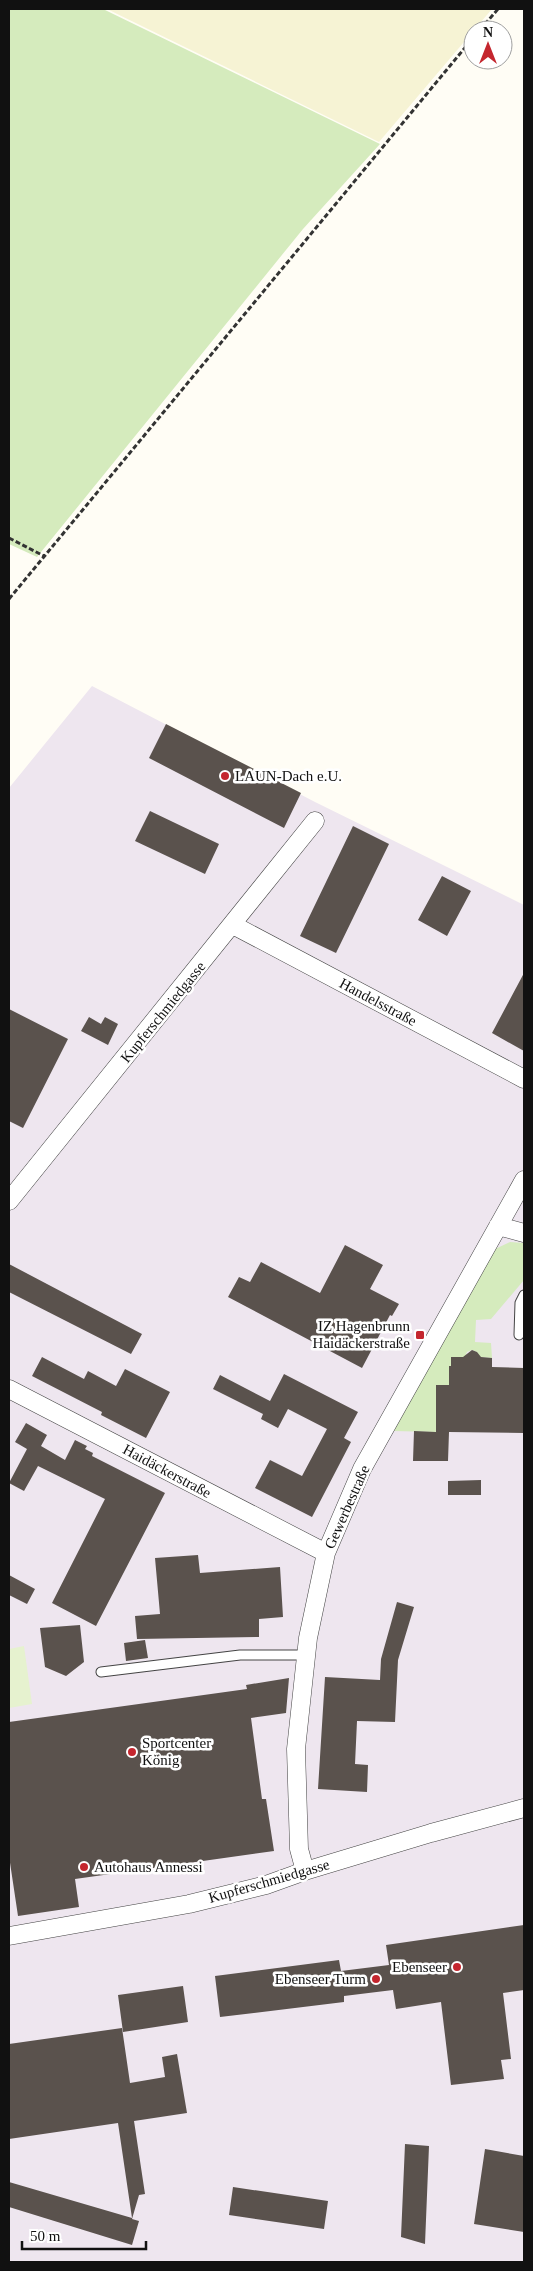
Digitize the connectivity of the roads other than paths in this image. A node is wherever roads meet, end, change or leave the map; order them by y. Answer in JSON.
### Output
{"nodes":[{"id":1,"x":315,"y":821,"type":"dead end"},
{"id":2,"x":233,"y":925,"type":"junction"},
{"id":3,"x":524,"y":1079,"type":"edge"},
{"id":4,"x":524,"y":1180,"type":"edge"},
{"id":5,"x":9,"y":1201,"type":"edge"},
{"id":6,"x":498,"y":1226,"type":"junction"},
{"id":7,"x":524,"y":1233,"type":"edge"},
{"id":8,"x":524,"y":1295,"type":"edge"},
{"id":9,"x":519,"y":1335,"type":"dead end"},
{"id":10,"x":9,"y":1389,"type":"edge"},
{"id":11,"x":326,"y":1553,"type":"junction"},
{"id":12,"x":306,"y":1655,"type":"junction"},
{"id":13,"x":101,"y":1672,"type":"dead end"},
{"id":14,"x":524,"y":1808,"type":"edge"},
{"id":15,"x":305,"y":1871,"type":"junction"},
{"id":16,"x":9,"y":1936,"type":"edge"}],
"edges":[{"from":1,"to":2,"type":"street","name":"Kupferschmiedgasse"},
{"from":2,"to":3,"type":"street","name":"Handelsstraße"},
{"from":2,"to":5,"type":"street","name":"Kupferschmiedgasse"},
{"from":4,"to":6,"type":"street","name":"Gewerbestraße"},
{"from":6,"to":7,"type":"street"},
{"from":6,"to":11,"type":"street","name":"Gewerbestraße"},
{"from":8,"to":9,"type":"lane"},
{"from":10,"to":11,"type":"street","name":"Haidäckerstraße"},
{"from":11,"to":12,"type":"street","name":"Gewerbestraße"},
{"from":12,"to":13,"type":"lane"},
{"from":12,"to":15,"type":"street","name":"Gewerbestraße"},
{"from":14,"to":15,"type":"street","name":"Kupferschmiedgasse"},
{"from":15,"to":16,"type":"street","name":"Kupferschmiedgasse"}]}
